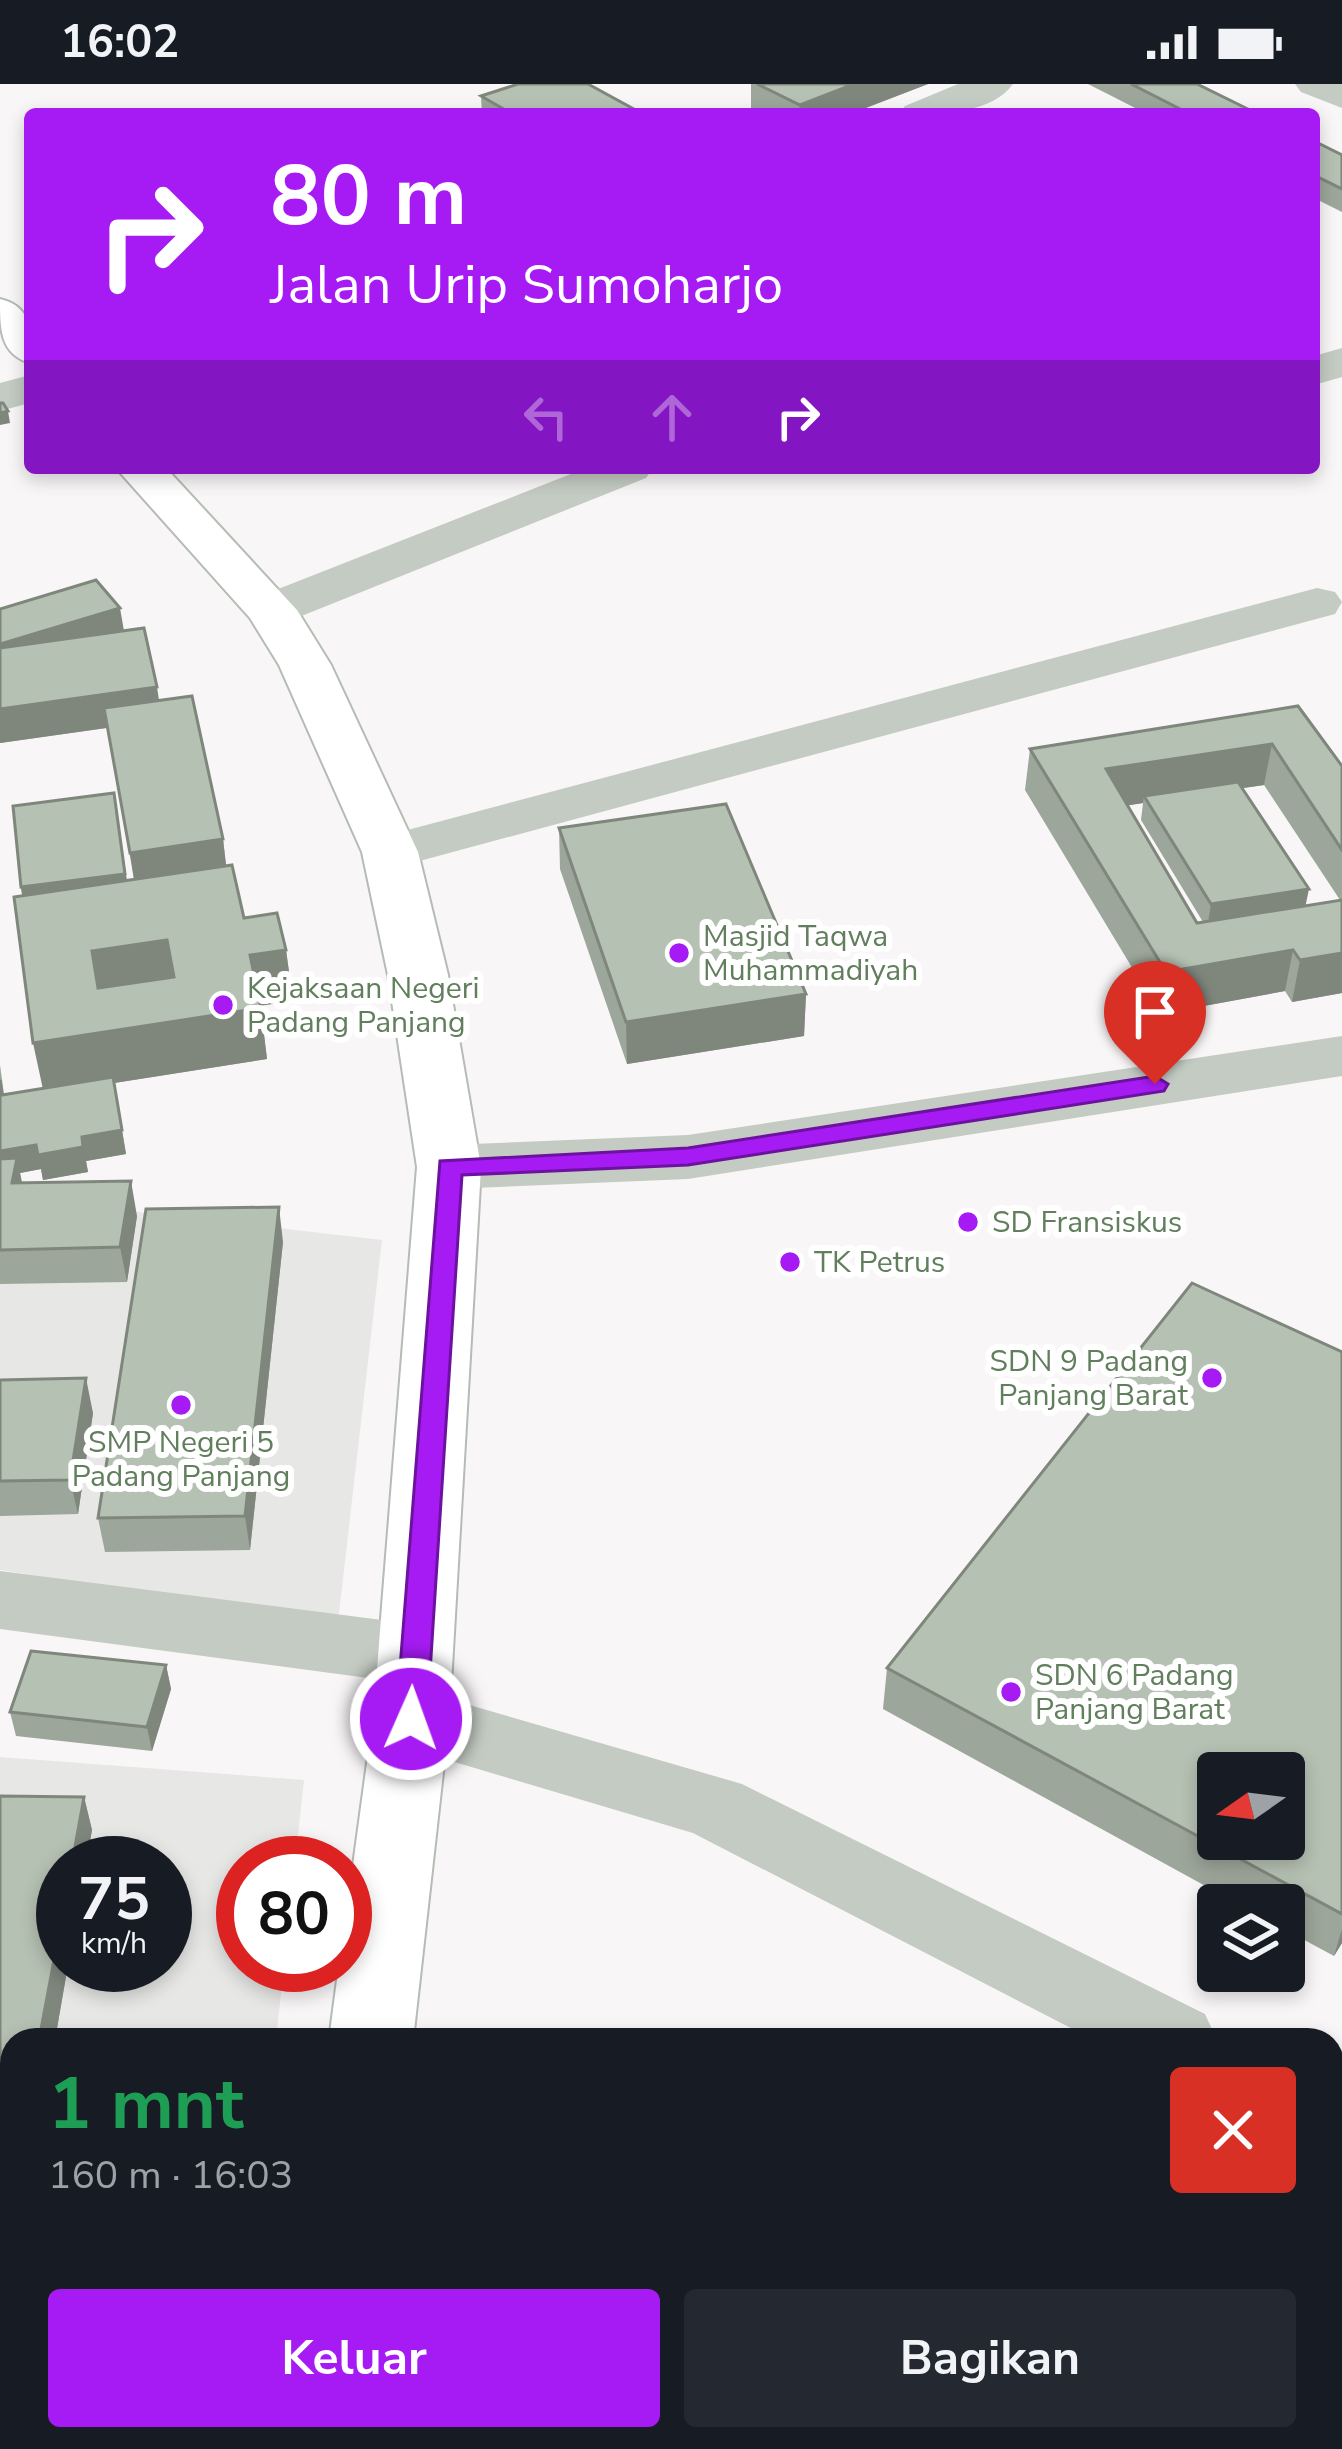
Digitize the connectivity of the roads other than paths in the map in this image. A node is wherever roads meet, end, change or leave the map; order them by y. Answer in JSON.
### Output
{"nodes":[{"id":1,"x":1316,"y":84,"type":"edge"},
{"id":2,"x":1342,"y":96,"type":"edge"},
{"id":3,"x":0,"y":312,"type":"edge"},
{"id":4,"x":24,"y":342,"type":"edge"},
{"id":5,"x":146,"y":474,"type":"edge"},
{"id":6,"x":614,"y":474,"type":"edge"},
{"id":7,"x":1317,"y":603,"type":"dead end"},
{"id":8,"x":271,"y":610,"type":"junction"},
{"id":9,"x":390,"y":852,"type":"junction"},
{"id":10,"x":1342,"y":1056,"type":"edge"},
{"id":11,"x":449,"y":1167,"type":"junction"},
{"id":12,"x":0,"y":1600,"type":"edge"},
{"id":13,"x":412,"y":1686,"type":"junction"},
{"id":14,"x":372,"y":2028,"type":"edge"},
{"id":15,"x":1151,"y":2028,"type":"edge"}],
"edges":[{"from":1,"to":2,"type":"street"},
{"from":3,"to":4,"type":"highway"},
{"from":5,"to":8,"type":"highway"},
{"from":6,"to":8,"type":"street"},
{"from":7,"to":9,"type":"street"},
{"from":8,"to":9,"type":"highway"},
{"from":9,"to":11,"type":"highway"},
{"from":10,"to":11,"type":"street"},
{"from":11,"to":13,"type":"highway"},
{"from":12,"to":13,"type":"street"},
{"from":13,"to":14,"type":"highway"},
{"from":13,"to":15,"type":"street"}]}
